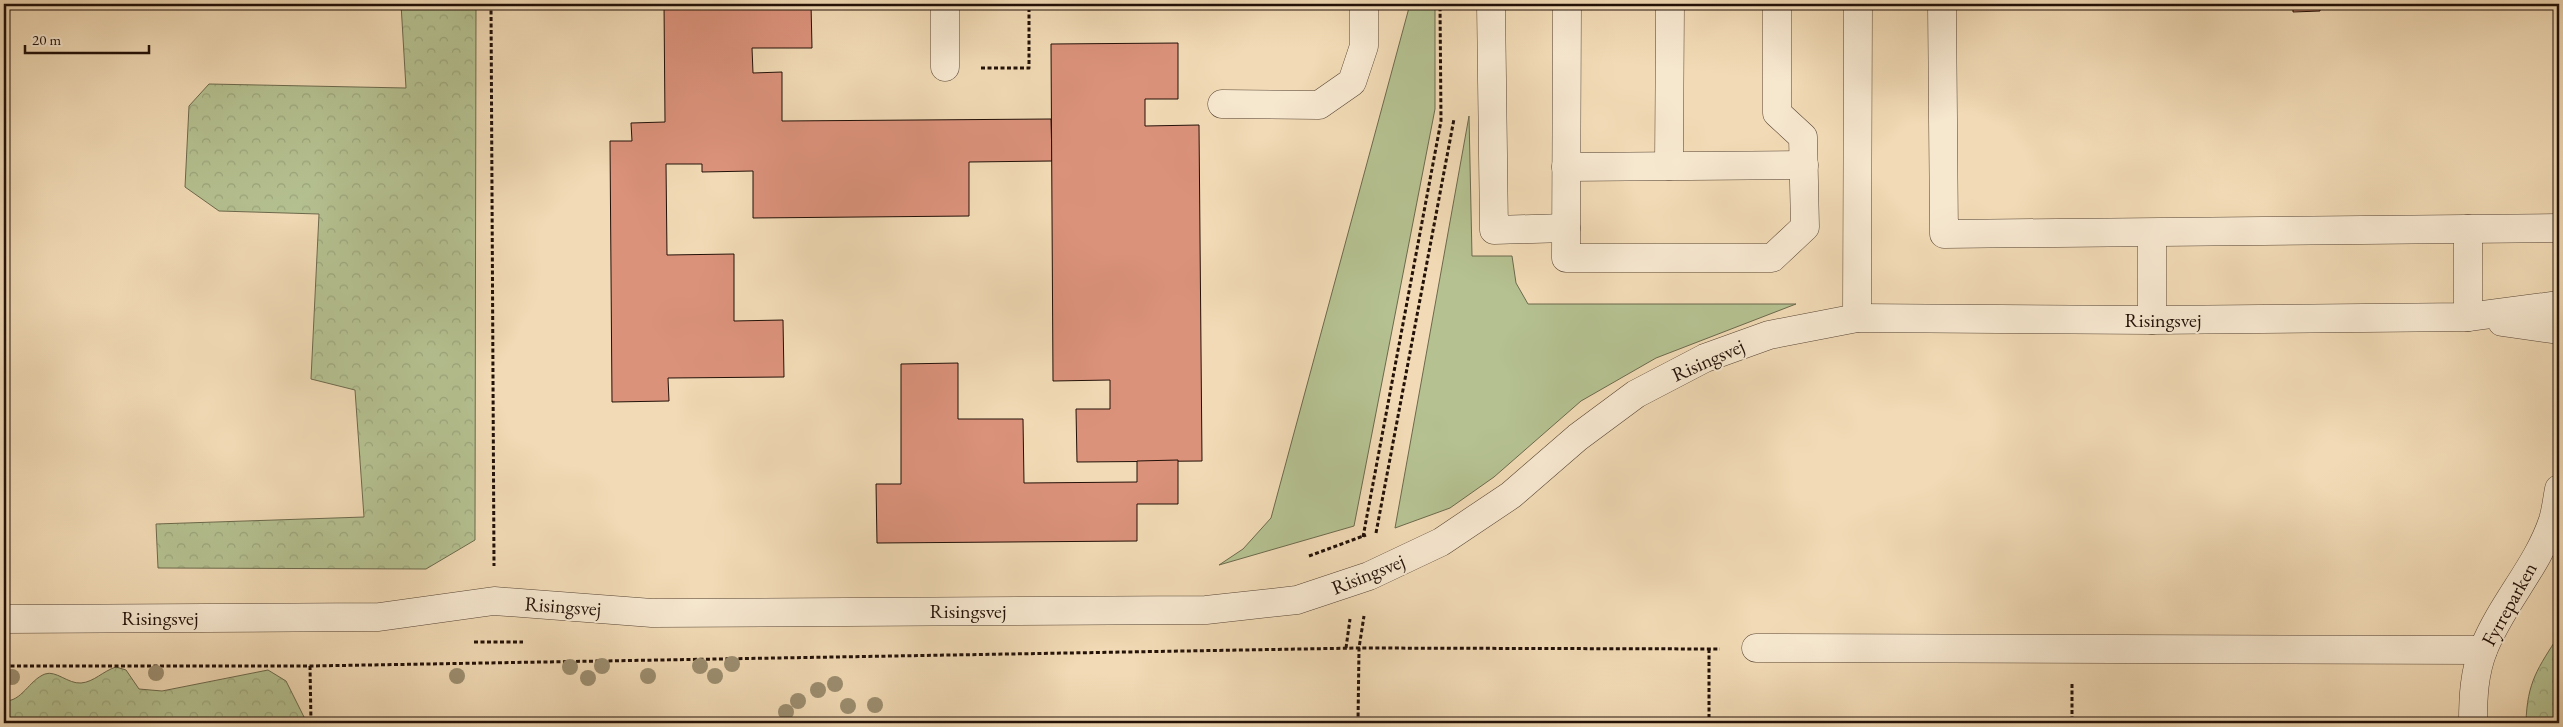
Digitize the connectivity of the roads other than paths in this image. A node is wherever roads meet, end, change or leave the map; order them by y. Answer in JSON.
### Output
{"nodes":[{"id":1,"x":945,"y":4,"type":"edge"},
{"id":2,"x":1364,"y":4,"type":"edge"},
{"id":3,"x":1491,"y":4,"type":"edge"},
{"id":4,"x":1567,"y":4,"type":"edge"},
{"id":5,"x":1670,"y":4,"type":"edge"},
{"id":6,"x":1777,"y":4,"type":"edge"},
{"id":7,"x":1858,"y":4,"type":"edge"},
{"id":8,"x":1942,"y":4,"type":"edge"},
{"id":9,"x":945,"y":67,"type":"road end"},
{"id":10,"x":1222,"y":104,"type":"dead end"},
{"id":11,"x":1804,"y":165,"type":"junction"},
{"id":12,"x":1670,"y":166,"type":"junction"},
{"id":13,"x":1566,"y":167,"type":"junction"},
{"id":14,"x":1566,"y":228,"type":"junction"},
{"id":15,"x":2559,"y":228,"type":"edge"},
{"id":16,"x":2468,"y":229,"type":"junction"},
{"id":17,"x":2152,"y":233,"type":"junction"},
{"id":18,"x":2559,"y":305,"type":"edge"},
{"id":19,"x":2468,"y":317,"type":"junction"},
{"id":20,"x":1857,"y":318,"type":"junction"},
{"id":21,"x":2152,"y":320,"type":"junction"},
{"id":22,"x":2559,"y":330,"type":"edge"},
{"id":23,"x":2559,"y":490,"type":"edge"},
{"id":24,"x":4,"y":619,"type":"edge"},
{"id":25,"x":1756,"y":648,"type":"road end"},
{"id":26,"x":2483,"y":650,"type":"junction"},
{"id":27,"x":2473,"y":723,"type":"edge"}],
"edges":[{"from":1,"to":9,"type":"street"},
{"from":2,"to":10,"type":"street"},
{"from":3,"to":14,"type":"street"},
{"from":4,"to":13,"type":"street"},
{"from":5,"to":12,"type":"street"},
{"from":6,"to":11,"type":"street"},
{"from":7,"to":20,"type":"street"},
{"from":8,"to":17,"type":"street"},
{"from":11,"to":12,"type":"street"},
{"from":11,"to":14,"type":"street"},
{"from":12,"to":13,"type":"street"},
{"from":13,"to":14,"type":"street"},
{"from":15,"to":16,"type":"street"},
{"from":16,"to":17,"type":"street"},
{"from":16,"to":19,"type":"street"},
{"from":17,"to":21,"type":"street"},
{"from":18,"to":19,"type":"street","name":"Risingsvej"},
{"from":19,"to":21,"type":"street","name":"Risingsvej"},
{"from":19,"to":22,"type":"street","name":"Risingsvej"},
{"from":20,"to":21,"type":"street","name":"Risingsvej"},
{"from":20,"to":24,"type":"street","name":"Risingsvej"},
{"from":23,"to":26,"type":"street","name":"Fyrreparken"},
{"from":25,"to":26,"type":"street"},
{"from":26,"to":27,"type":"street","name":"Fyrreparken"}]}
